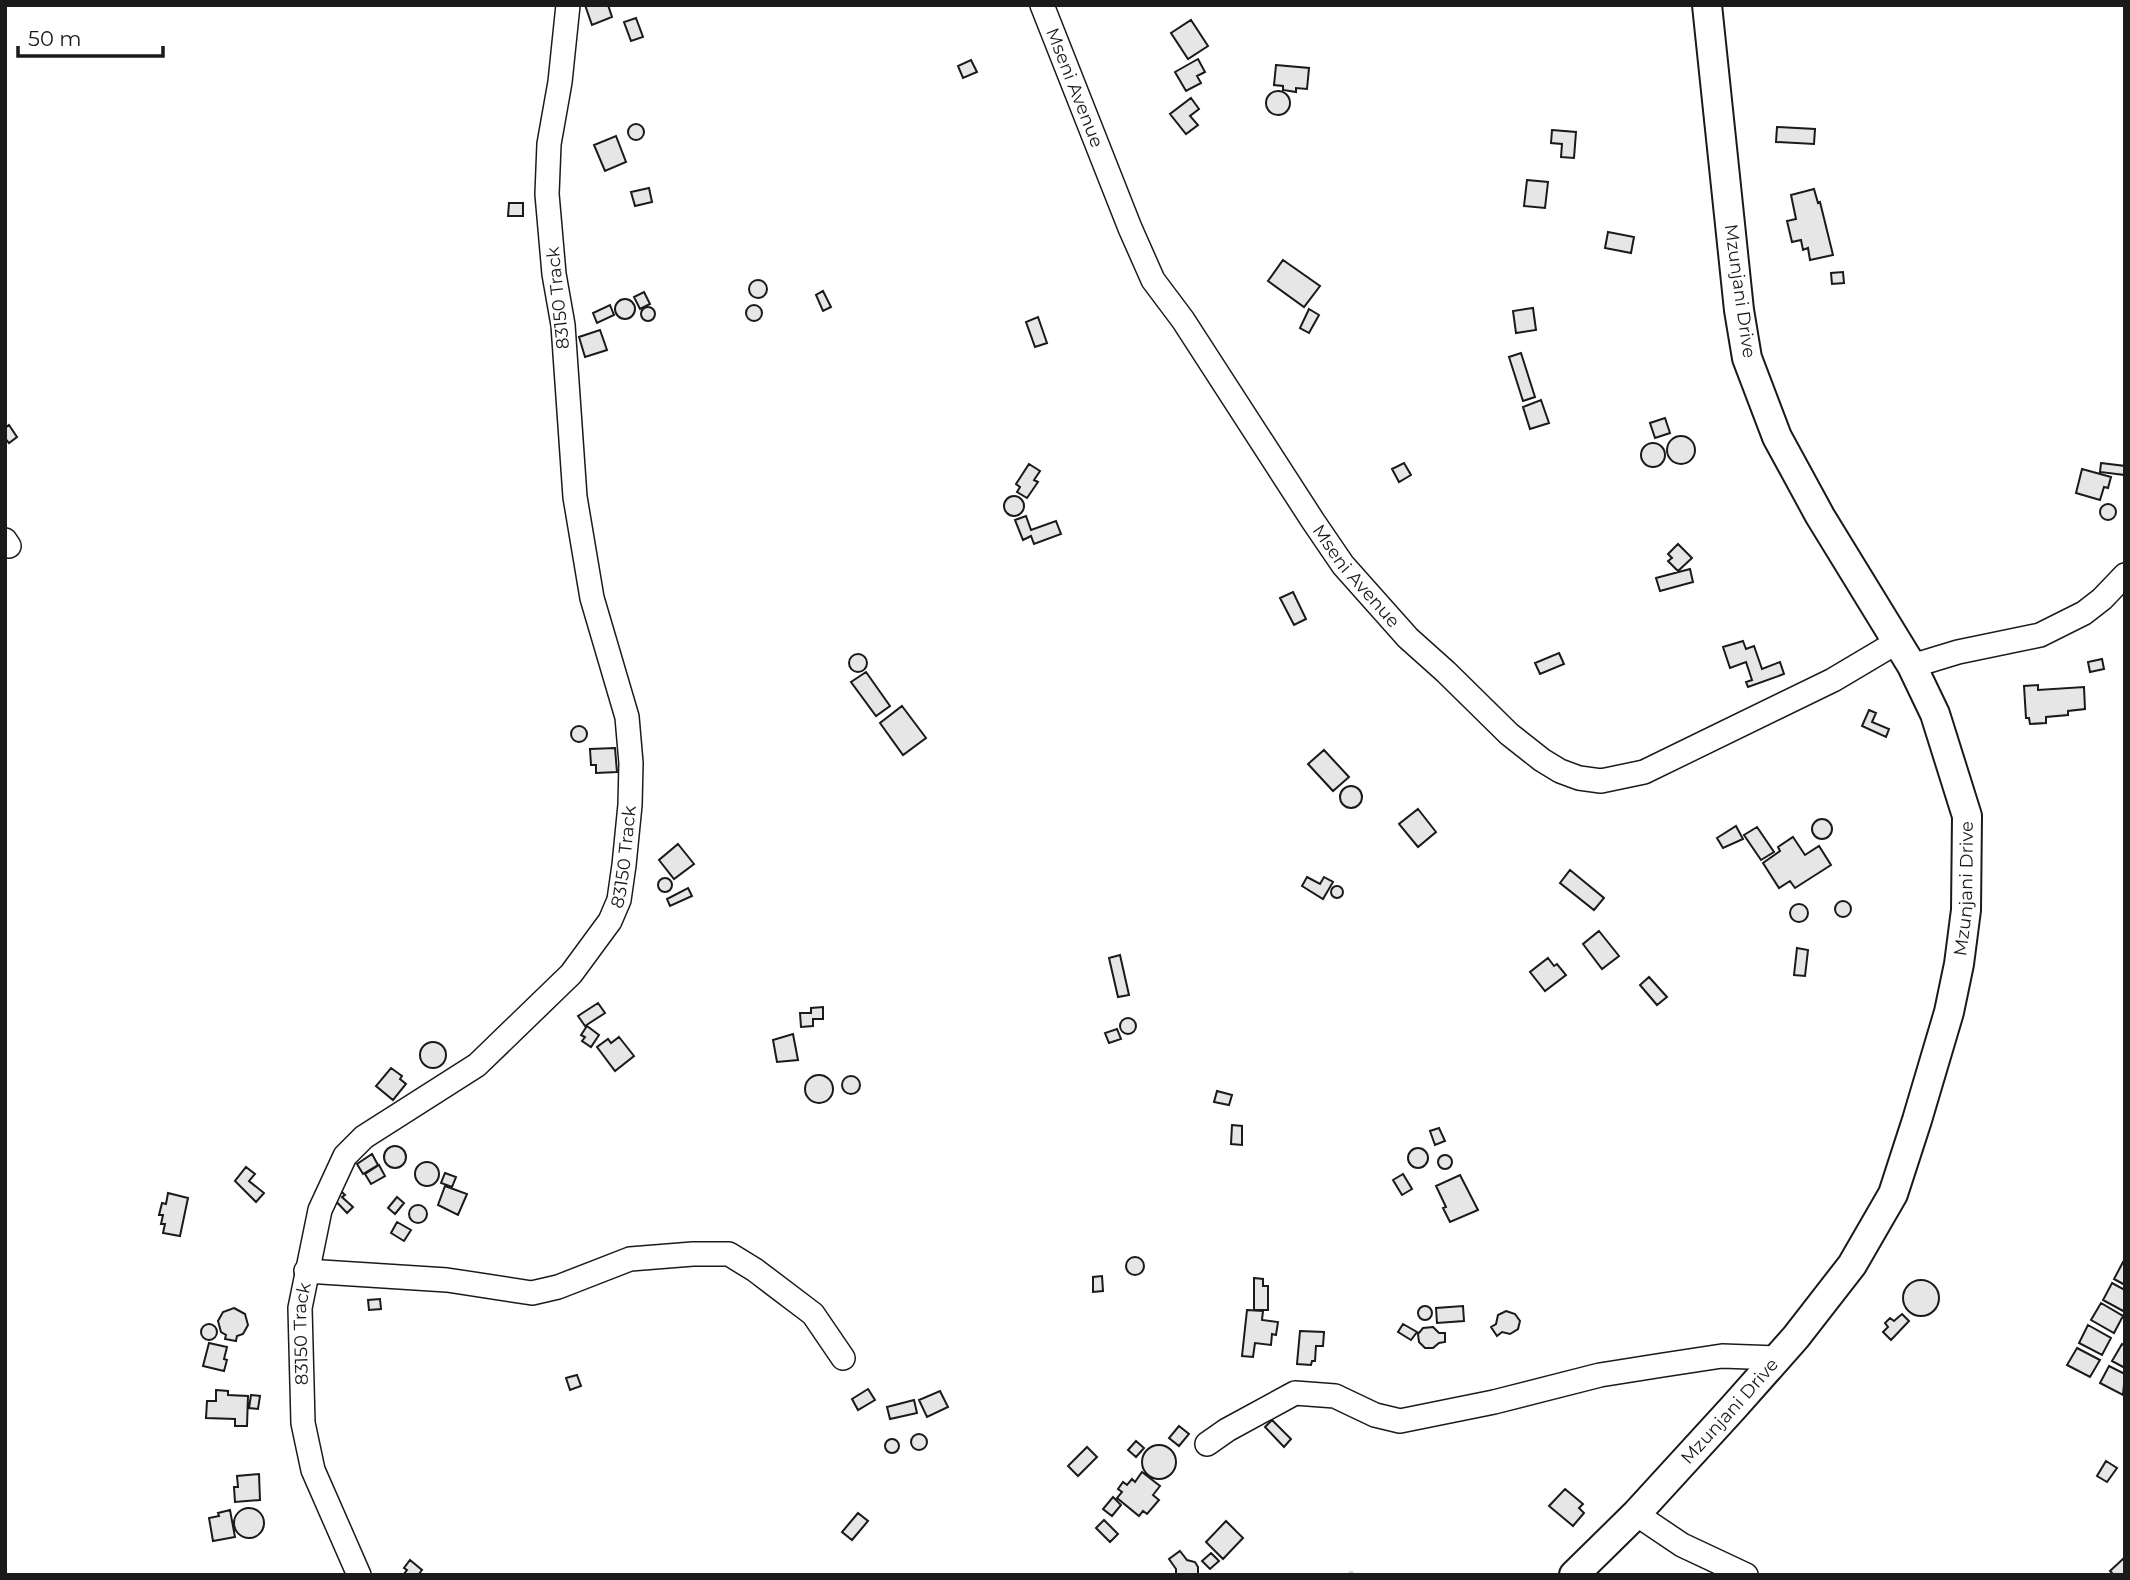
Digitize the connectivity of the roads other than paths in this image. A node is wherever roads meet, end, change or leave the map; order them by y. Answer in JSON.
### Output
{"nodes":[{"id":1,"x":568,"y":5,"type":"edge"},
{"id":2,"x":1042,"y":5,"type":"edge"},
{"id":3,"x":1707,"y":5,"type":"edge"},
{"id":4,"x":2125,"y":575,"type":"edge"},
{"id":5,"x":1897,"y":642,"type":"junction"},
{"id":6,"x":1912,"y":666,"type":"junction"},
{"id":7,"x":306,"y":1271,"type":"junction"},
{"id":8,"x":843,"y":1358,"type":"dead end"},
{"id":9,"x":1777,"y":1358,"type":"junction"},
{"id":10,"x":1207,"y":1444,"type":"dead end"},
{"id":11,"x":1636,"y":1514,"type":"junction"},
{"id":12,"x":359,"y":1575,"type":"edge"},
{"id":13,"x":1574,"y":1575,"type":"edge"},
{"id":14,"x":1746,"y":1575,"type":"edge"}],
"edges":[{"from":1,"to":7,"type":"street","name":"83150 Track"},
{"from":2,"to":5,"type":"street","name":"Mseni Avenue"},
{"from":3,"to":5,"type":"main road","name":"Mzunjani Drive"},
{"from":4,"to":6,"type":"street"},
{"from":5,"to":6,"type":"main road","name":"Mzunjani Drive"},
{"from":6,"to":9,"type":"main road","name":"Mzunjani Drive"},
{"from":7,"to":8,"type":"street"},
{"from":7,"to":12,"type":"street","name":"83150 Track"},
{"from":9,"to":10,"type":"street"},
{"from":9,"to":11,"type":"main road","name":"Mzunjani Drive"},
{"from":11,"to":13,"type":"main road","name":"Mzunjani Drive"},
{"from":11,"to":14,"type":"street"}]}
